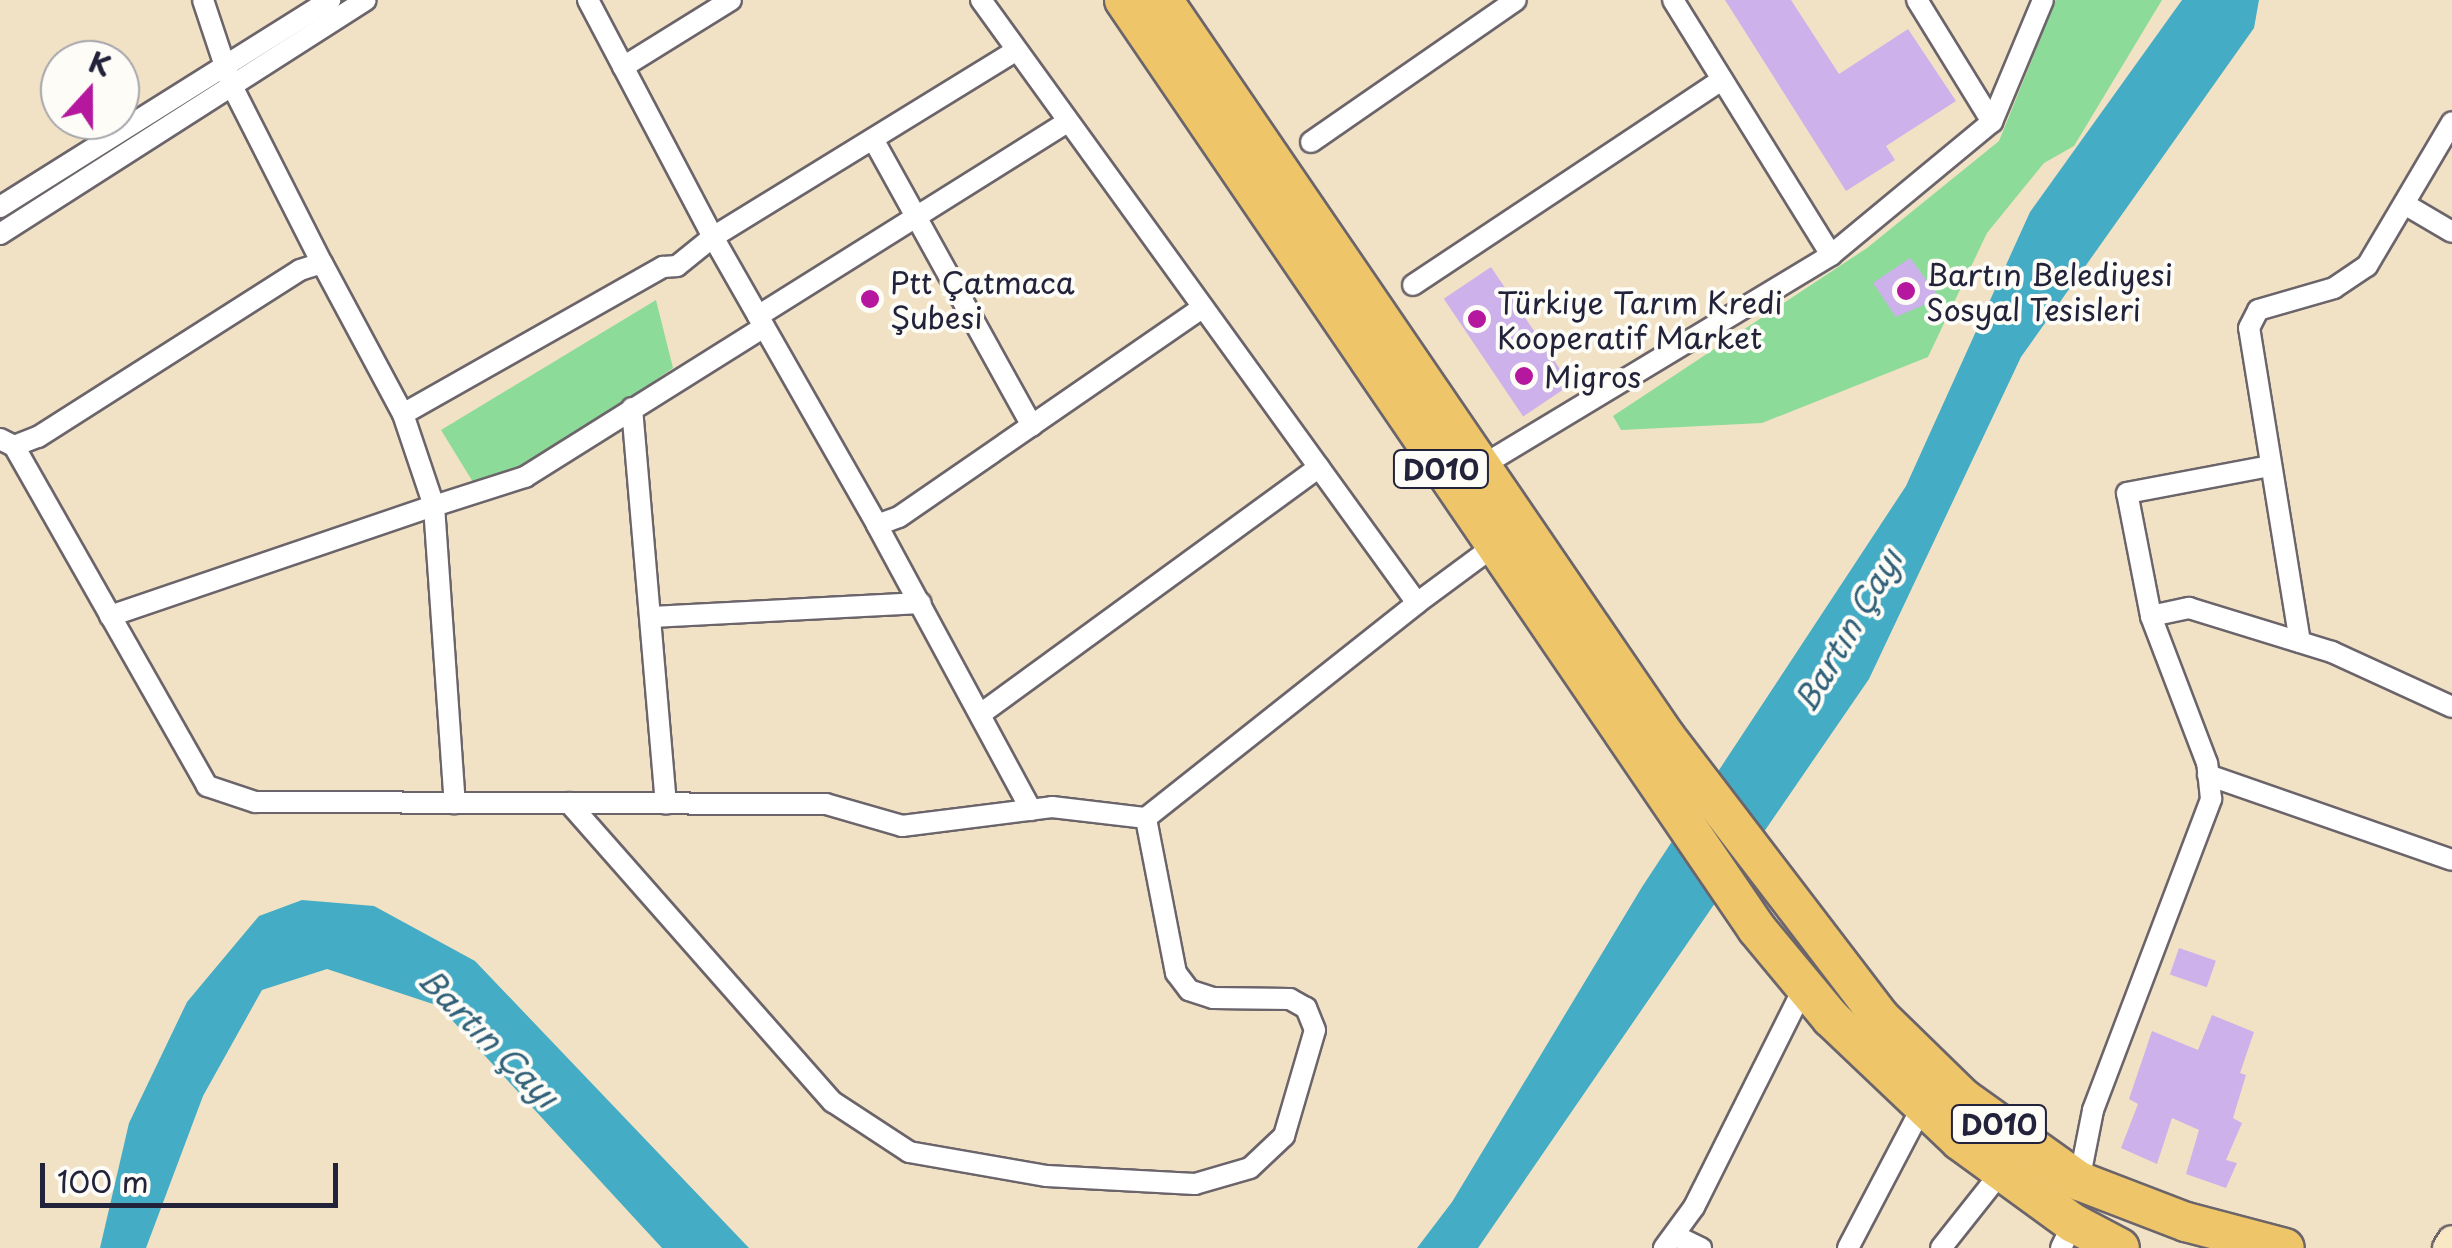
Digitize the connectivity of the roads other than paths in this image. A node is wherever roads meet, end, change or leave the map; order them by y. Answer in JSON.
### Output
{"nodes":[{"id":1,"x":203,"y":0,"type":"edge"},
{"id":2,"x":330,"y":0,"type":"edge"},
{"id":3,"x":366,"y":0,"type":"edge"},
{"id":4,"x":588,"y":0,"type":"edge"},
{"id":5,"x":730,"y":0,"type":"edge"},
{"id":6,"x":981,"y":0,"type":"edge"},
{"id":7,"x":1124,"y":0,"type":"edge"},
{"id":8,"x":1163,"y":0,"type":"edge"},
{"id":9,"x":1516,"y":0,"type":"edge"},
{"id":10,"x":1673,"y":0,"type":"edge"},
{"id":11,"x":1917,"y":0,"type":"edge"},
{"id":12,"x":2042,"y":0,"type":"edge"},
{"id":13,"x":1015,"y":50,"type":"junction"},
{"id":14,"x":623,"y":67,"type":"junction"},
{"id":15,"x":227,"y":76,"type":"junction"},
{"id":16,"x":1722,"y":80,"type":"junction"},
{"id":17,"x":1067,"y":122,"type":"junction"},
{"id":18,"x":1992,"y":122,"type":"junction"},
{"id":19,"x":2452,"y":122,"type":"edge"},
{"id":20,"x":872,"y":139,"type":"junction"},
{"id":21,"x":1311,"y":142,"type":"dead end"},
{"id":22,"x":1250,"y":162,"type":"junction"},
{"id":23,"x":2406,"y":205,"type":"junction"},
{"id":24,"x":0,"y":208,"type":"edge"},
{"id":25,"x":912,"y":220,"type":"junction"},
{"id":26,"x":2452,"y":232,"type":"edge"},
{"id":27,"x":0,"y":234,"type":"edge"},
{"id":28,"x":713,"y":237,"type":"junction"},
{"id":29,"x":1831,"y":255,"type":"junction"},
{"id":30,"x":322,"y":263,"type":"junction"},
{"id":31,"x":1413,"y":285,"type":"dead end"},
{"id":32,"x":1202,"y":308,"type":"junction"},
{"id":33,"x":761,"y":322,"type":"junction"},
{"id":34,"x":632,"y":408,"type":"junction"},
{"id":35,"x":403,"y":414,"type":"junction"},
{"id":36,"x":1032,"y":426,"type":"junction"},
{"id":37,"x":7,"y":442,"type":"edge"},
{"id":38,"x":2270,"y":466,"type":"junction"},
{"id":39,"x":1480,"y":467,"type":"junction"},
{"id":40,"x":1319,"y":468,"type":"junction"},
{"id":41,"x":434,"y":506,"type":"junction"},
{"id":42,"x":877,"y":525,"type":"junction"},
{"id":43,"x":1494,"y":546,"type":"junction"},
{"id":44,"x":921,"y":602,"type":"junction"},
{"id":45,"x":1417,"y":603,"type":"junction"},
{"id":46,"x":110,"y":616,"type":"junction"},
{"id":47,"x":2151,"y":616,"type":"junction"},
{"id":48,"x":652,"y":617,"type":"junction"},
{"id":49,"x":2300,"y":642,"type":"junction"},
{"id":50,"x":2452,"y":707,"type":"edge"},
{"id":51,"x":982,"y":713,"type":"junction"},
{"id":52,"x":2208,"y":775,"type":"junction"},
{"id":53,"x":455,"y":803,"type":"junction"},
{"id":54,"x":569,"y":803,"type":"junction"},
{"id":55,"x":666,"y":804,"type":"junction"},
{"id":56,"x":1031,"y":810,"type":"junction"},
{"id":57,"x":1146,"y":818,"type":"junction"},
{"id":58,"x":2452,"y":860,"type":"edge"},
{"id":59,"x":1804,"y":985,"type":"junction"},
{"id":60,"x":1922,"y":1104,"type":"junction"},
{"id":61,"x":2002,"y":1171,"type":"junction"},
{"id":62,"x":2079,"y":1181,"type":"junction"},
{"id":63,"x":2067,"y":1236,"type":"edge"},
{"id":64,"x":2452,"y":1240,"type":"edge"},
{"id":65,"x":1670,"y":1242,"type":"edge"},
{"id":66,"x":1700,"y":1248,"type":"edge"},
{"id":67,"x":1848,"y":1248,"type":"edge"},
{"id":68,"x":1940,"y":1248,"type":"edge"},
{"id":69,"x":2120,"y":1248,"type":"edge"},
{"id":70,"x":2285,"y":1248,"type":"edge"},
{"id":71,"x":2446,"y":1248,"type":"edge"}],
"edges":[{"from":1,"to":15,"type":"street"},
{"from":2,"to":15,"type":"street"},
{"from":3,"to":15,"type":"street"},
{"from":4,"to":14,"type":"street"},
{"from":5,"to":14,"type":"street"},
{"from":6,"to":13,"type":"street"},
{"from":7,"to":22,"type":"highway"},
{"from":8,"to":22,"type":"highway"},
{"from":9,"to":21,"type":"street"},
{"from":10,"to":16,"type":"street"},
{"from":11,"to":18,"type":"street"},
{"from":12,"to":18,"type":"street"},
{"from":13,"to":17,"type":"street"},
{"from":13,"to":20,"type":"street"},
{"from":14,"to":28,"type":"street"},
{"from":15,"to":24,"type":"street"},
{"from":15,"to":27,"type":"street"},
{"from":15,"to":30,"type":"street"},
{"from":16,"to":29,"type":"street"},
{"from":16,"to":31,"type":"street"},
{"from":17,"to":25,"type":"street"},
{"from":17,"to":32,"type":"street"},
{"from":18,"to":29,"type":"street"},
{"from":19,"to":23,"type":"street"},
{"from":20,"to":25,"type":"street"},
{"from":20,"to":28,"type":"street"},
{"from":22,"to":39,"type":"highway","number":"D010"},
{"from":22,"to":43,"type":"highway","number":"D010"},
{"from":23,"to":26,"type":"street"},
{"from":23,"to":38,"type":"street"},
{"from":25,"to":33,"type":"street"},
{"from":25,"to":36,"type":"street"},
{"from":28,"to":33,"type":"street"},
{"from":28,"to":35,"type":"street"},
{"from":29,"to":39,"type":"street"},
{"from":30,"to":35,"type":"street"},
{"from":30,"to":37,"type":"street"},
{"from":32,"to":36,"type":"street"},
{"from":32,"to":40,"type":"street"},
{"from":33,"to":34,"type":"street"},
{"from":33,"to":42,"type":"street"},
{"from":34,"to":41,"type":"street"},
{"from":34,"to":48,"type":"street"},
{"from":35,"to":41,"type":"street"},
{"from":36,"to":42,"type":"street"},
{"from":37,"to":46,"type":"street"},
{"from":38,"to":47,"type":"street"},
{"from":38,"to":49,"type":"street"},
{"from":39,"to":62,"type":"highway","number":"D010"},
{"from":40,"to":45,"type":"street"},
{"from":40,"to":51,"type":"street"},
{"from":41,"to":46,"type":"street"},
{"from":41,"to":53,"type":"street"},
{"from":42,"to":44,"type":"street"},
{"from":43,"to":45,"type":"street"},
{"from":43,"to":59,"type":"highway","number":"D010"},
{"from":44,"to":48,"type":"street"},
{"from":44,"to":51,"type":"street"},
{"from":45,"to":57,"type":"street"},
{"from":46,"to":53,"type":"street"},
{"from":47,"to":49,"type":"street"},
{"from":47,"to":52,"type":"street"},
{"from":48,"to":55,"type":"street"},
{"from":49,"to":50,"type":"street"},
{"from":51,"to":56,"type":"street"},
{"from":52,"to":58,"type":"street"},
{"from":52,"to":62,"type":"street"},
{"from":53,"to":54,"type":"street"},
{"from":54,"to":55,"type":"street"},
{"from":54,"to":57,"type":"street"},
{"from":55,"to":56,"type":"street"},
{"from":56,"to":57,"type":"street"},
{"from":59,"to":60,"type":"highway","number":"D010"},
{"from":59,"to":65,"type":"street"},
{"from":60,"to":61,"type":"highway","number":"D010"},
{"from":60,"to":67,"type":"street"},
{"from":61,"to":63,"type":"highway","number":"D010"},
{"from":61,"to":68,"type":"street"},
{"from":62,"to":70,"type":"highway","number":"D010"},
{"from":63,"to":69,"type":"highway","number":"D010"},
{"from":64,"to":71,"type":"street"},
{"from":65,"to":66,"type":"street"}]}
